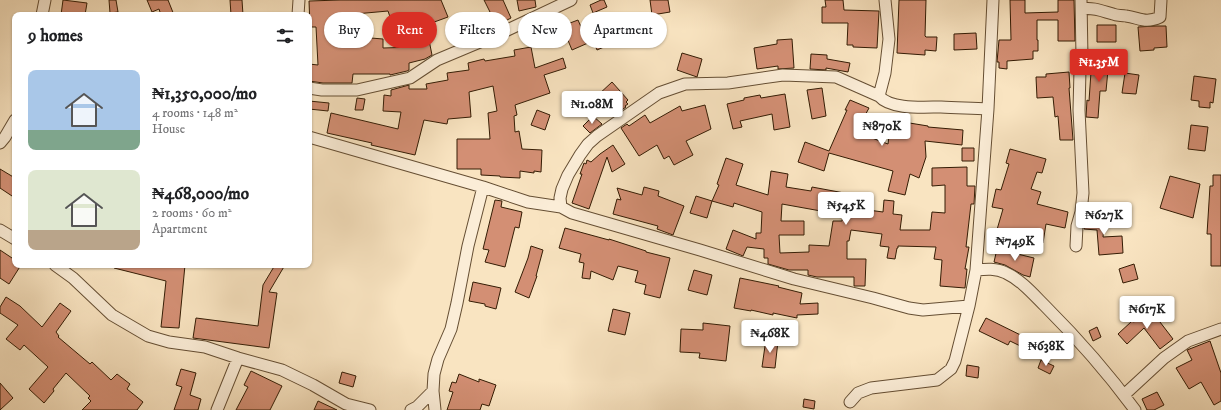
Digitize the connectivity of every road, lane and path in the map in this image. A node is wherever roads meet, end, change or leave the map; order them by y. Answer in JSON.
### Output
{"nodes":[{"id":1,"x":46,"y":0,"type":"edge"},
{"id":2,"x":298,"y":0,"type":"edge"},
{"id":3,"x":571,"y":0,"type":"edge"},
{"id":4,"x":884,"y":0,"type":"edge"},
{"id":5,"x":992,"y":0,"type":"edge"},
{"id":6,"x":1161,"y":0,"type":"edge"},
{"id":7,"x":1081,"y":5,"type":"edge"},
{"id":8,"x":43,"y":12,"type":"edge"},
{"id":9,"x":298,"y":12,"type":"edge"},
{"id":10,"x":312,"y":88,"type":"edge"},
{"id":11,"x":878,"y":96,"type":"junction"},
{"id":12,"x":988,"y":109,"type":"junction"},
{"id":13,"x":12,"y":125,"type":"edge"},
{"id":14,"x":312,"y":138,"type":"edge"},
{"id":15,"x":0,"y":143,"type":"edge"},
{"id":16,"x":483,"y":187,"type":"junction"},
{"id":17,"x":560,"y":203,"type":"junction"},
{"id":18,"x":0,"y":230,"type":"edge"},
{"id":19,"x":12,"y":237,"type":"edge"},
{"id":20,"x":1076,"y":246,"type":"dead end"},
{"id":21,"x":59,"y":268,"type":"edge"},
{"id":22,"x":976,"y":270,"type":"junction"},
{"id":23,"x":968,"y":306,"type":"junction"},
{"id":24,"x":1221,"y":328,"type":"edge"},
{"id":25,"x":238,"y":358,"type":"junction"},
{"id":26,"x":433,"y":391,"type":"junction"},
{"id":27,"x":1124,"y":395,"type":"junction"},
{"id":28,"x":850,"y":402,"type":"dead end"},
{"id":29,"x":344,"y":407,"type":"edge"},
{"id":30,"x":217,"y":410,"type":"edge"},
{"id":31,"x":370,"y":410,"type":"edge"},
{"id":32,"x":411,"y":410,"type":"edge"},
{"id":33,"x":435,"y":410,"type":"edge"},
{"id":34,"x":1135,"y":410,"type":"edge"}],
"edges":[{"from":1,"to":8,"type":"street"},
{"from":2,"to":9,"type":"street"},
{"from":3,"to":10,"type":"street"},
{"from":4,"to":11,"type":"street"},
{"from":5,"to":12,"type":"street"},
{"from":6,"to":7,"type":"street"},
{"from":7,"to":20,"type":"street"},
{"from":11,"to":12,"type":"street"},
{"from":11,"to":17,"type":"street"},
{"from":12,"to":22,"type":"street"},
{"from":13,"to":15,"type":"street"},
{"from":14,"to":16,"type":"street"},
{"from":16,"to":17,"type":"street"},
{"from":16,"to":26,"type":"street"},
{"from":17,"to":23,"type":"street"},
{"from":18,"to":19,"type":"street"},
{"from":21,"to":25,"type":"street"},
{"from":22,"to":23,"type":"street"},
{"from":22,"to":27,"type":"street"},
{"from":23,"to":28,"type":"street"},
{"from":24,"to":27,"type":"street"},
{"from":25,"to":29,"type":"street"},
{"from":25,"to":30,"type":"street"},
{"from":26,"to":32,"type":"street"},
{"from":26,"to":33,"type":"street"},
{"from":27,"to":34,"type":"street"},
{"from":29,"to":31,"type":"street"}]}
